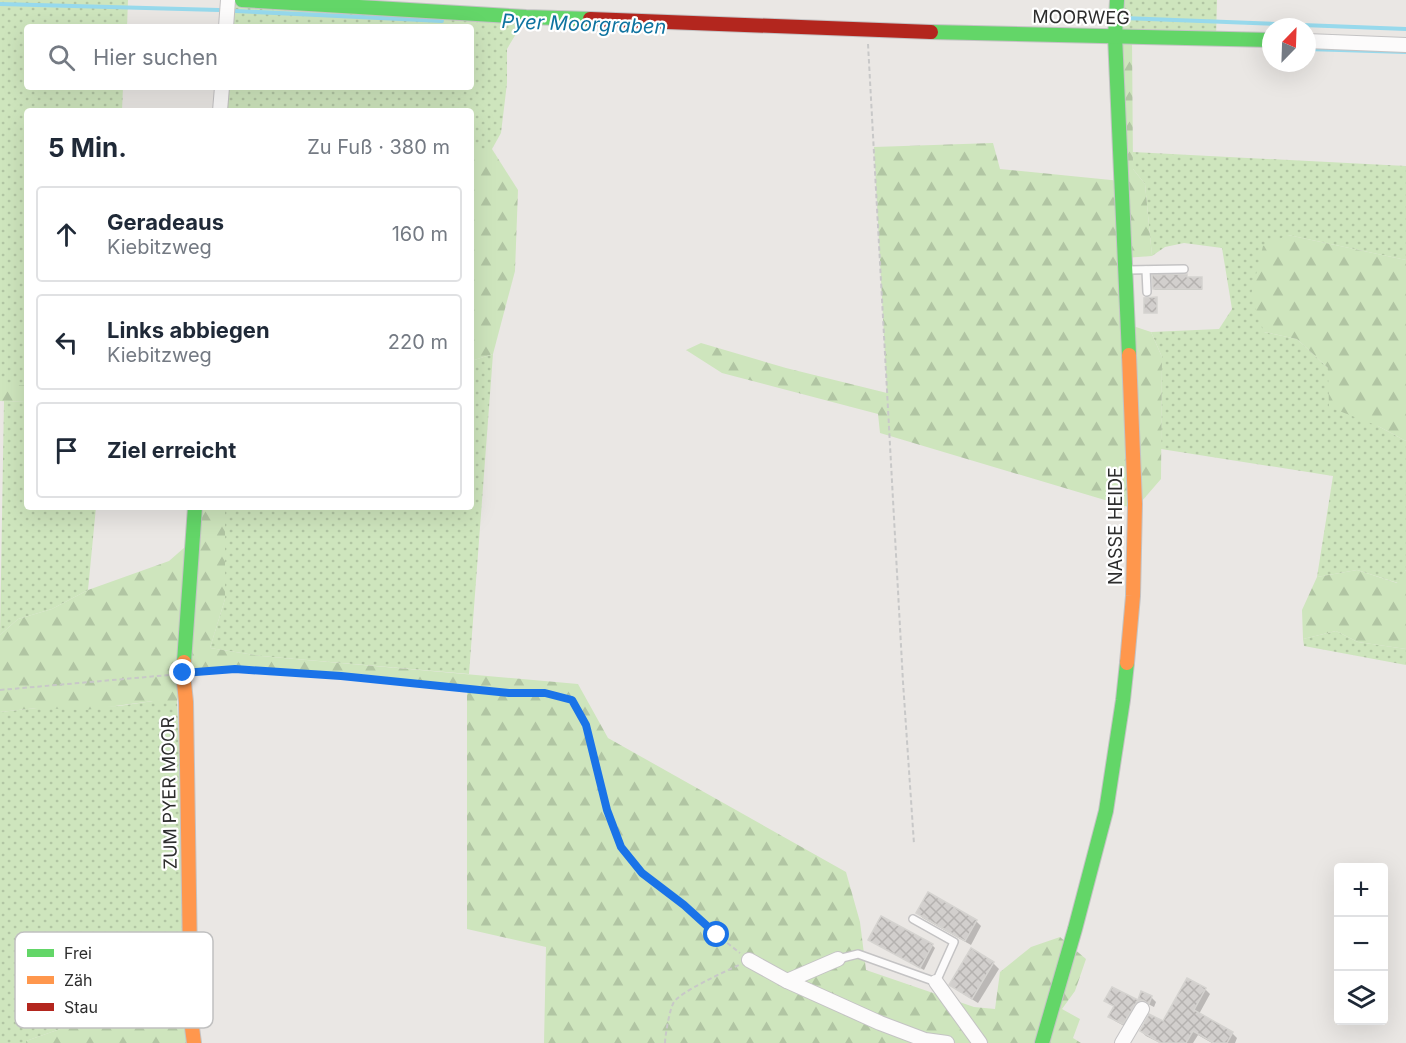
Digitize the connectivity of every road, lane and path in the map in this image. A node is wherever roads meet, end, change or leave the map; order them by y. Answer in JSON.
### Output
{"nodes":[{"id":1,"x":228,"y":0,"type":"edge"},
{"id":2,"x":242,"y":0,"type":"edge"},
{"id":3,"x":1117,"y":0,"type":"edge"},
{"id":4,"x":226,"y":24,"type":"edge"},
{"id":5,"x":867,"y":29,"type":"junction"},
{"id":6,"x":1115,"y":36,"type":"junction"},
{"id":7,"x":1262,"y":40,"type":"edge"},
{"id":8,"x":1316,"y":41,"type":"edge"},
{"id":9,"x":1406,"y":45,"type":"edge"},
{"id":10,"x":222,"y":90,"type":"edge"},
{"id":11,"x":220,"y":108,"type":"edge"},
{"id":12,"x":1184,"y":269,"type":"dead end"},
{"id":13,"x":1125,"y":270,"type":"junction"},
{"id":14,"x":1146,"y":270,"type":"junction"},
{"id":15,"x":1147,"y":292,"type":"dead end"},
{"id":16,"x":195,"y":510,"type":"edge"},
{"id":17,"x":183,"y":673,"type":"junction"},
{"id":18,"x":0,"y":690,"type":"edge"},
{"id":19,"x":914,"y":844,"type":"dead end"},
{"id":20,"x":913,"y":919,"type":"dead end"},
{"id":21,"x":190,"y":932,"type":"edge"},
{"id":22,"x":837,"y":959,"type":"joint"},
{"id":23,"x":749,"y":960,"type":"junction"},
{"id":24,"x":787,"y":981,"type":"junction"},
{"id":25,"x":936,"y":982,"type":"junction"},
{"id":26,"x":1142,"y":1009,"type":"dead end"},
{"id":27,"x":192,"y":1028,"type":"edge"},
{"id":28,"x":194,"y":1043,"type":"edge"},
{"id":29,"x":665,"y":1043,"type":"edge"},
{"id":30,"x":947,"y":1043,"type":"edge"},
{"id":31,"x":980,"y":1043,"type":"edge"},
{"id":32,"x":1042,"y":1043,"type":"edge"},
{"id":33,"x":1122,"y":1043,"type":"edge"}],
"edges":[{"from":1,"to":4,"type":"street"},
{"from":2,"to":5,"type":"street","name":"MOORWEG"},
{"from":3,"to":6,"type":"street","name":"NASSE HEIDE"},
{"from":5,"to":6,"type":"street","name":"MOORWEG"},
{"from":5,"to":19,"type":"path"},
{"from":6,"to":7,"type":"street","name":"MOORWEG"},
{"from":6,"to":13,"type":"street","name":"NASSE HEIDE"},
{"from":8,"to":9,"type":"street"},
{"from":10,"to":11,"type":"street"},
{"from":12,"to":14,"type":"lane"},
{"from":13,"to":14,"type":"lane"},
{"from":13,"to":32,"type":"street","name":"NASSE HEIDE"},
{"from":14,"to":15,"type":"lane"},
{"from":16,"to":17,"type":"street","name":"ZUM PYER MOOR"},
{"from":17,"to":18,"type":"path"},
{"from":17,"to":21,"type":"street","name":"ZUM PYER MOOR"},
{"from":17,"to":23,"type":"path"},
{"from":20,"to":25,"type":"lane"},
{"from":22,"to":24,"type":"street"},
{"from":22,"to":25,"type":"lane"},
{"from":23,"to":24,"type":"street"},
{"from":23,"to":29,"type":"path"},
{"from":24,"to":30,"type":"street"},
{"from":25,"to":31,"type":"street"},
{"from":26,"to":33,"type":"street"},
{"from":27,"to":28,"type":"street","name":"ZUM PYER MOOR"}]}
